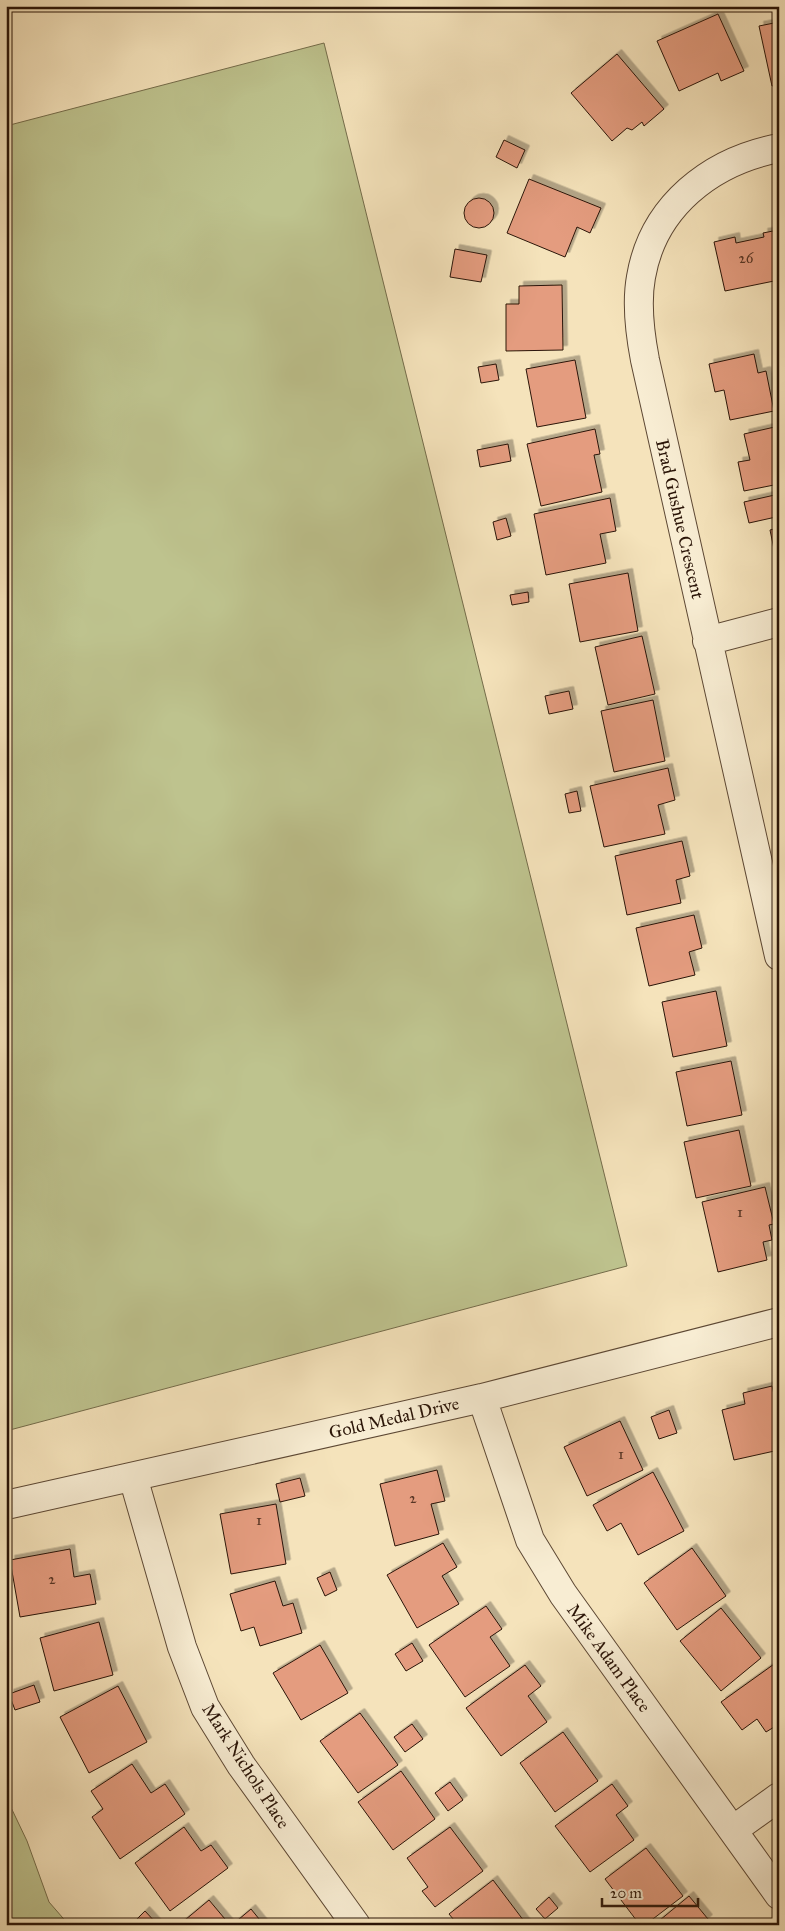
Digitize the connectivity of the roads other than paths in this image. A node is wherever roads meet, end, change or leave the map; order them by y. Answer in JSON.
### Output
{"nodes":[{"id":1,"x":779,"y":148,"type":"edge"},
{"id":2,"x":779,"y":622,"type":"edge"},
{"id":3,"x":707,"y":641,"type":"junction"},
{"id":4,"x":779,"y":956,"type":"edge"},
{"id":5,"x":779,"y":1322,"type":"edge"},
{"id":6,"x":482,"y":1398,"type":"junction"},
{"id":7,"x":133,"y":1477,"type":"junction"},
{"id":8,"x":6,"y":1505,"type":"edge"},
{"id":9,"x":779,"y":1797,"type":"edge"},
{"id":10,"x":734,"y":1830,"type":"junction"},
{"id":11,"x":779,"y":1895,"type":"edge"},
{"id":12,"x":356,"y":1925,"type":"edge"}],
"edges":[{"from":1,"to":3,"type":"street","name":"Brad Gushue Crescent"},
{"from":2,"to":3,"type":"street"},
{"from":3,"to":4,"type":"street","name":"Brad Gushue Crescent"},
{"from":5,"to":6,"type":"street","name":"Gold Medal Drive"},
{"from":6,"to":7,"type":"street","name":"Gold Medal Drive"},
{"from":6,"to":10,"type":"street","name":"Mike Adam Place"},
{"from":7,"to":8,"type":"street","name":"Gold Medal Drive"},
{"from":7,"to":12,"type":"street","name":"Mark Nichols Place"},
{"from":9,"to":10,"type":"street"},
{"from":10,"to":11,"type":"street","name":"Mike Adam Place"}]}
